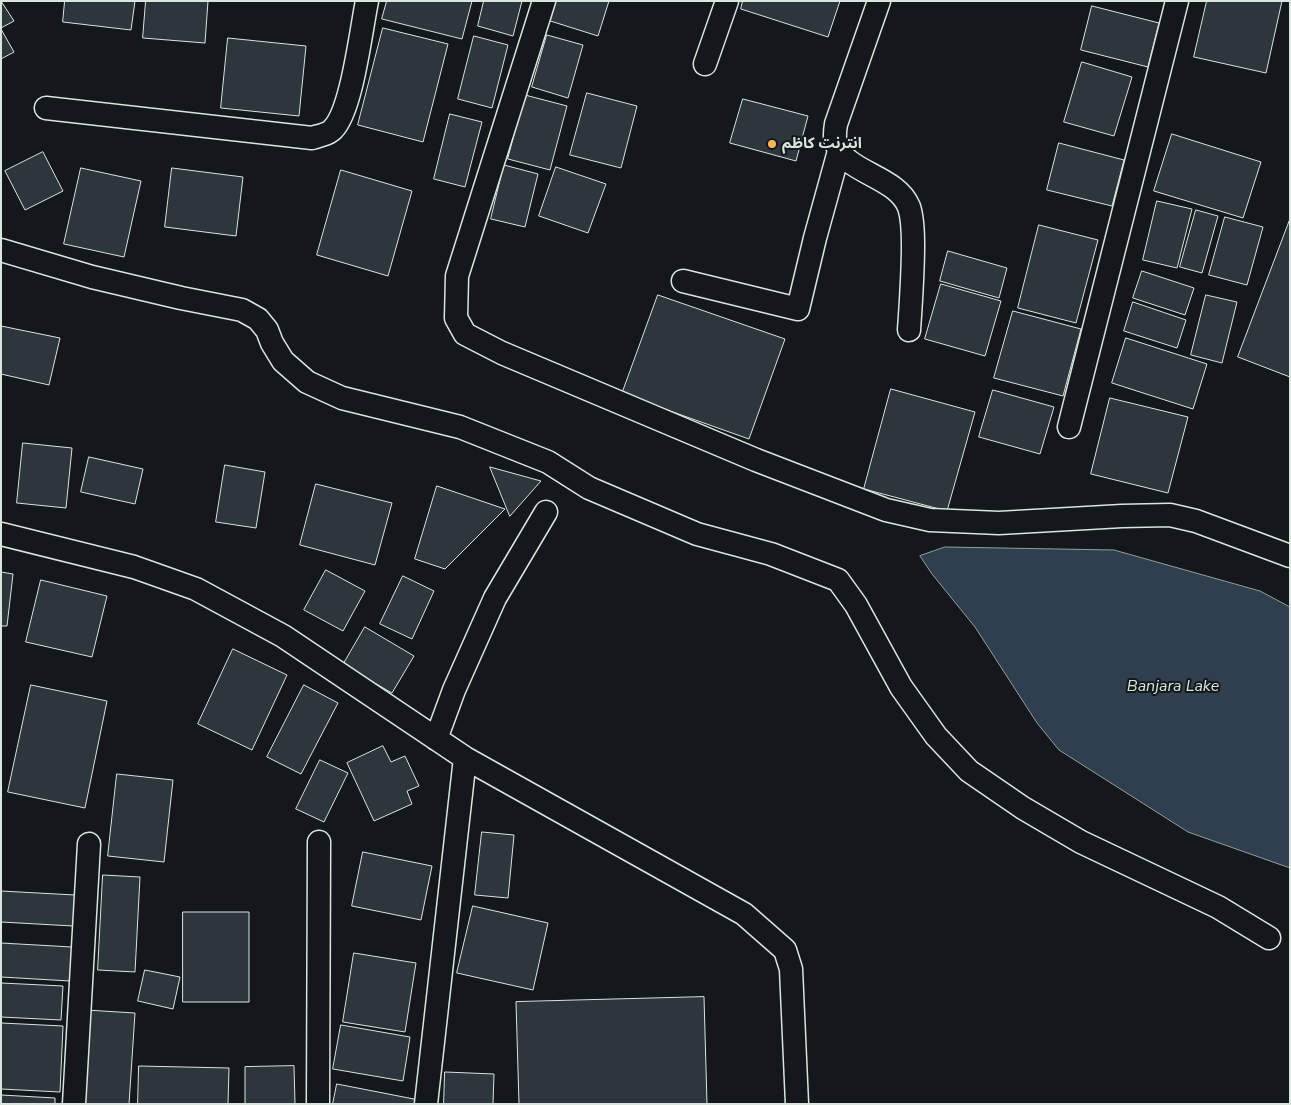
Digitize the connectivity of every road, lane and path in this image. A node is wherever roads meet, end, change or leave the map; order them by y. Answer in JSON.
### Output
{"nodes":[{"id":1,"x":366,"y":1,"type":"edge"},
{"id":2,"x":544,"y":1,"type":"edge"},
{"id":3,"x":727,"y":1,"type":"edge"},
{"id":4,"x":879,"y":1,"type":"edge"},
{"id":5,"x":1178,"y":1,"type":"edge"},
{"id":6,"x":705,"y":64,"type":"dead end"},
{"id":7,"x":46,"y":108,"type":"dead end"},
{"id":8,"x":838,"y":150,"type":"junction"},
{"id":9,"x":1,"y":250,"type":"edge"},
{"id":10,"x":683,"y":281,"type":"dead end"},
{"id":11,"x":909,"y":330,"type":"dead end"},
{"id":12,"x":1069,"y":427,"type":"dead end"},
{"id":13,"x":546,"y":512,"type":"dead end"},
{"id":14,"x":1,"y":534,"type":"edge"},
{"id":15,"x":1290,"y":556,"type":"edge"},
{"id":16,"x":436,"y":738,"type":"junction"},
{"id":17,"x":465,"y":758,"type":"junction"},
{"id":18,"x":319,"y":842,"type":"dead end"},
{"id":19,"x":89,"y":844,"type":"dead end"},
{"id":20,"x":1269,"y":938,"type":"dead end"},
{"id":21,"x":74,"y":1104,"type":"edge"},
{"id":22,"x":318,"y":1104,"type":"edge"},
{"id":23,"x":426,"y":1104,"type":"edge"},
{"id":24,"x":797,"y":1104,"type":"edge"}],
"edges":[{"from":1,"to":7,"type":"street"},
{"from":2,"to":15,"type":"street"},
{"from":3,"to":6,"type":"street"},
{"from":4,"to":8,"type":"street"},
{"from":5,"to":12,"type":"street"},
{"from":8,"to":10,"type":"street"},
{"from":8,"to":11,"type":"street"},
{"from":9,"to":20,"type":"street"},
{"from":13,"to":16,"type":"street"},
{"from":14,"to":16,"type":"street"},
{"from":16,"to":17,"type":"street"},
{"from":17,"to":23,"type":"street"},
{"from":17,"to":24,"type":"street"},
{"from":18,"to":22,"type":"street"},
{"from":19,"to":21,"type":"street"}]}
